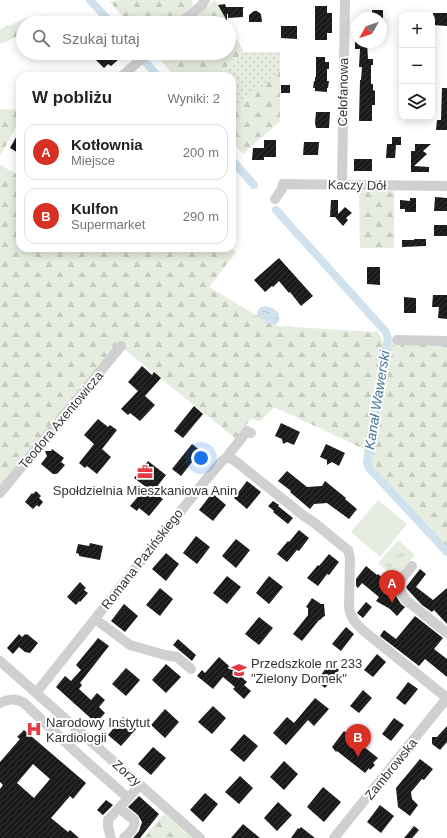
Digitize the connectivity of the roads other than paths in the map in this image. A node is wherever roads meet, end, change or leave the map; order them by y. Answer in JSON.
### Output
{"nodes":[{"id":1,"x":204,"y":0,"type":"edge"},
{"id":2,"x":345,"y":0,"type":"edge"},
{"id":3,"x":189,"y":16,"type":"edge"},
{"id":4,"x":140,"y":60,"type":"edge"},
{"id":5,"x":127,"y":72,"type":"edge"},
{"id":6,"x":342,"y":184,"type":"junction"},
{"id":7,"x":447,"y":186,"type":"edge"},
{"id":8,"x":275,"y":199,"type":"dead end"},
{"id":9,"x":397,"y":340,"type":"dead end"},
{"id":10,"x":447,"y":341,"type":"edge"},
{"id":11,"x":121,"y":346,"type":"dead end"},
{"id":12,"x":251,"y":433,"type":"dead end"},
{"id":13,"x":226,"y":458,"type":"junction"},
{"id":14,"x":0,"y":493,"type":"edge"},
{"id":15,"x":412,"y":566,"type":"dead end"},
{"id":16,"x":95,"y":619,"type":"junction"},
{"id":17,"x":447,"y":633,"type":"edge"},
{"id":18,"x":0,"y":661,"type":"edge"},
{"id":19,"x":191,"y":669,"type":"dead end"},
{"id":20,"x":36,"y":694,"type":"junction"},
{"id":21,"x":447,"y":698,"type":"edge"},
{"id":22,"x":0,"y":703,"type":"edge"},
{"id":23,"x":140,"y":785,"type":"junction"},
{"id":24,"x":128,"y":798,"type":"junction"},
{"id":25,"x":119,"y":808,"type":"junction"},
{"id":26,"x":111,"y":838,"type":"edge"},
{"id":27,"x":124,"y":838,"type":"edge"},
{"id":28,"x":200,"y":838,"type":"edge"},
{"id":29,"x":334,"y":838,"type":"edge"}],
"edges":[{"from":1,"to":3,"type":"street"},
{"from":2,"to":6,"type":"street","name":"Celofanowa"},
{"from":4,"to":5,"type":"street"},
{"from":6,"to":7,"type":"street","name":"Kaczy Dół"},
{"from":6,"to":8,"type":"street","name":"Kaczy Dół"},
{"from":9,"to":10,"type":"street"},
{"from":11,"to":14,"type":"street","name":"Teodora Axentowicza"},
{"from":12,"to":13,"type":"street","name":"Romana Pazińskiego"},
{"from":13,"to":16,"type":"street","name":"Romana Pazińskiego"},
{"from":13,"to":21,"type":"street"},
{"from":15,"to":17,"type":"street"},
{"from":16,"to":19,"type":"street"},
{"from":16,"to":20,"type":"street","name":"Romana Pazińskiego"},
{"from":18,"to":20,"type":"street","name":"Zorzy"},
{"from":20,"to":23,"type":"street","name":"Zorzy"},
{"from":21,"to":29,"type":"street","name":"Zambrowska"},
{"from":22,"to":24,"type":"street"},
{"from":23,"to":24,"type":"street"},
{"from":23,"to":28,"type":"street","name":"Zorzy"},
{"from":24,"to":25,"type":"street"},
{"from":25,"to":26,"type":"street"},
{"from":25,"to":27,"type":"street"}]}
